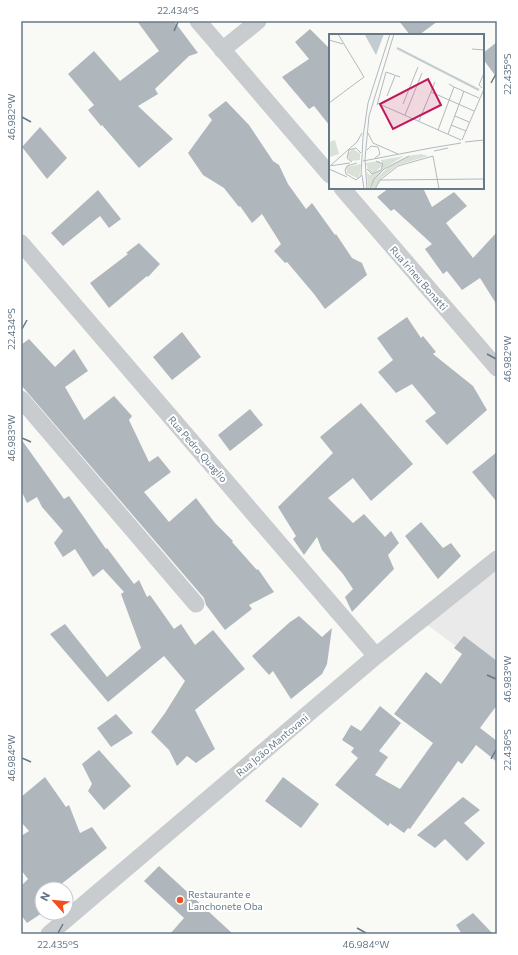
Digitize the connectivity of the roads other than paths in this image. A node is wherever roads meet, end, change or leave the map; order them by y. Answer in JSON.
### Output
{"nodes":[{"id":1,"x":198,"y":21,"type":"edge"},
{"id":2,"x":258,"y":21,"type":"edge"},
{"id":3,"x":222,"y":50,"type":"junction"},
{"id":4,"x":329,"y":173,"type":"edge"},
{"id":5,"x":343,"y":189,"type":"edge"},
{"id":6,"x":21,"y":243,"type":"edge"},
{"id":7,"x":497,"y":368,"type":"edge"},
{"id":8,"x":21,"y":399,"type":"edge"},
{"id":9,"x":497,"y":559,"type":"edge"},
{"id":10,"x":196,"y":604,"type":"dead end"},
{"id":11,"x":376,"y":656,"type":"junction"},
{"id":12,"x":49,"y":934,"type":"edge"}],
"edges":[{"from":1,"to":3,"type":"street"},
{"from":2,"to":3,"type":"street"},
{"from":3,"to":4,"type":"street"},
{"from":5,"to":7,"type":"street","name":"Rua Irineu Bonatti"},
{"from":6,"to":11,"type":"street","name":"Rua Pedro Quaglio"},
{"from":8,"to":10,"type":"street"},
{"from":9,"to":11,"type":"street","name":"Rua João Mantovani"},
{"from":11,"to":12,"type":"street","name":"Rua João Mantovani"}]}
